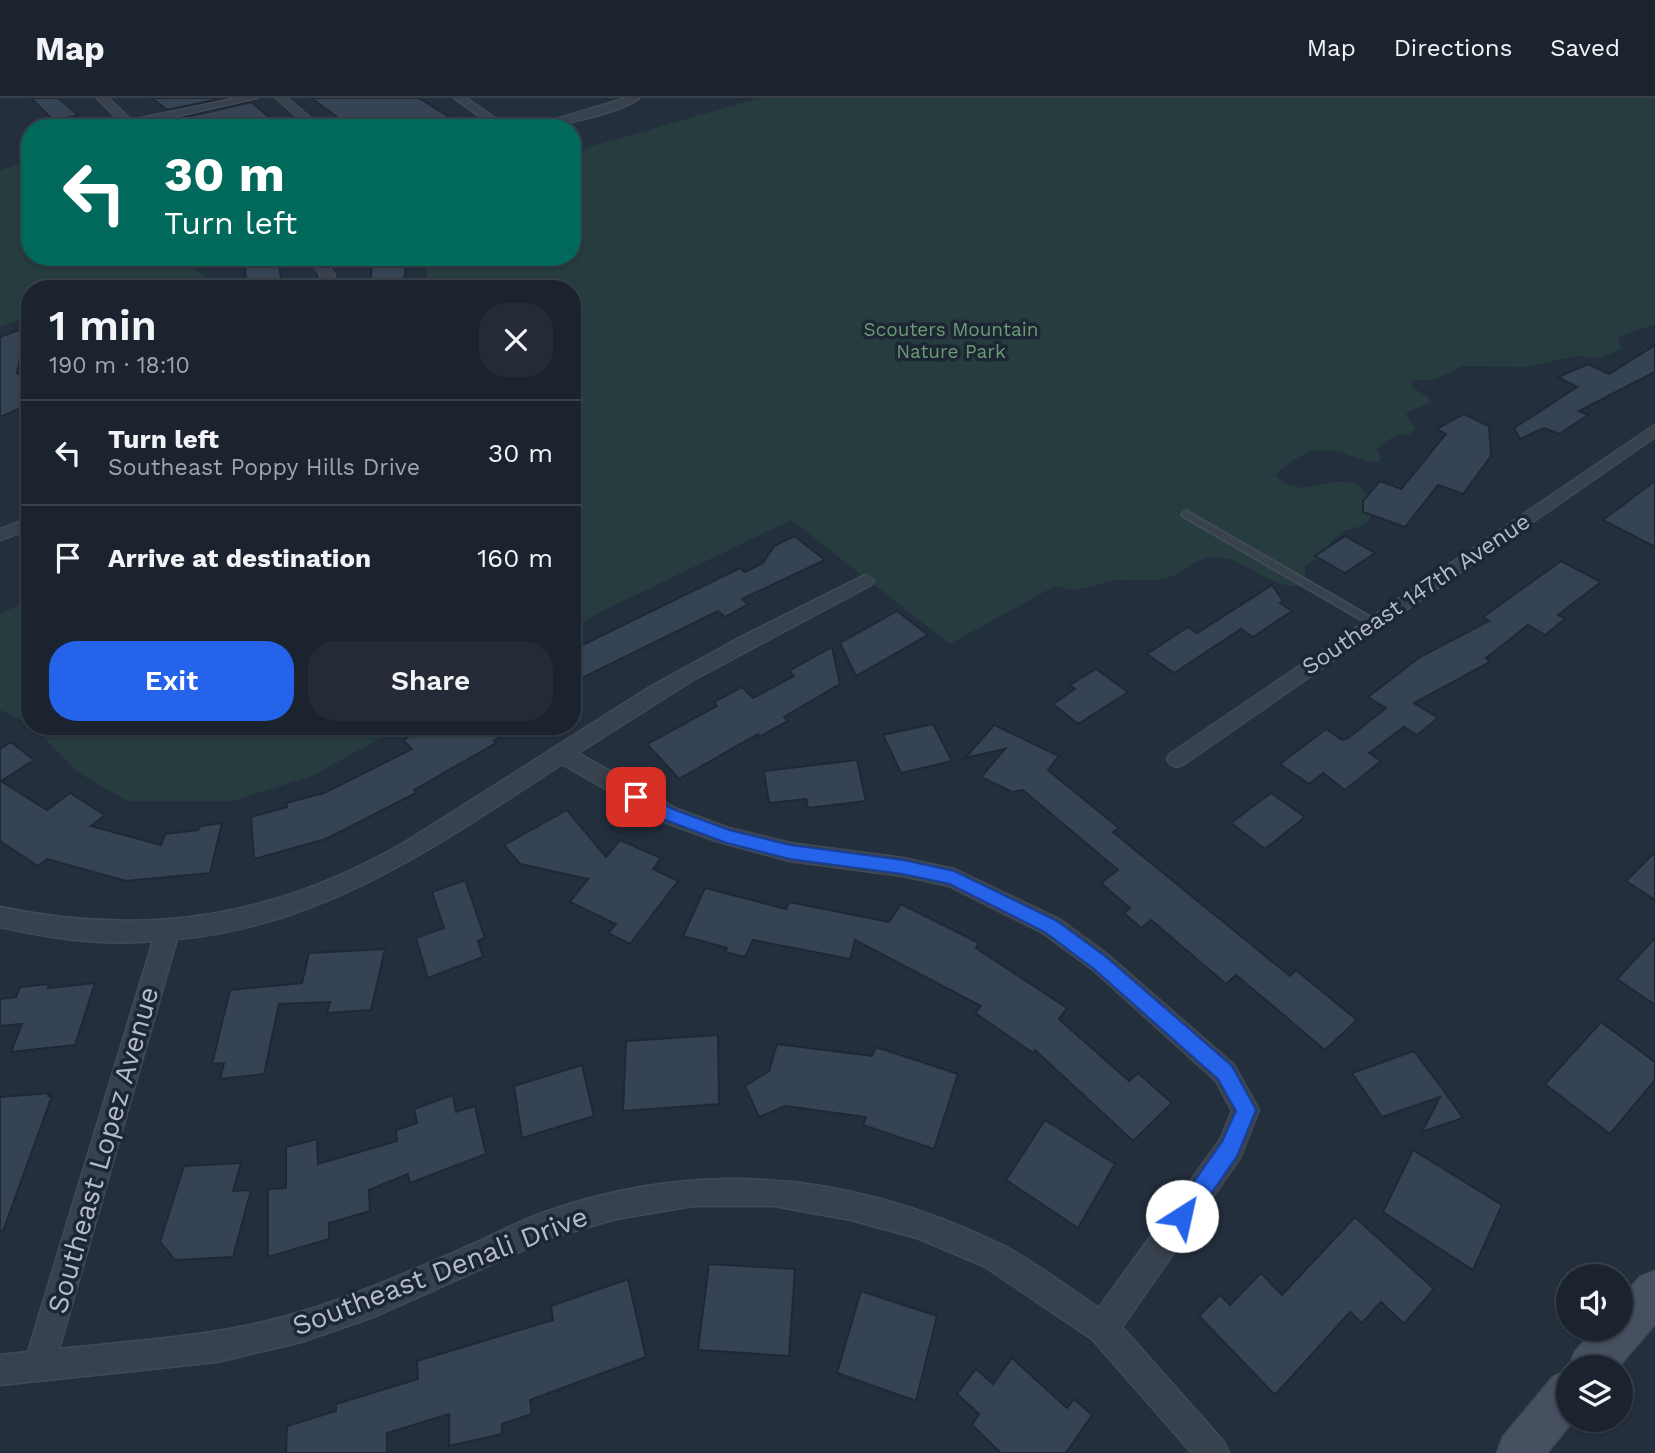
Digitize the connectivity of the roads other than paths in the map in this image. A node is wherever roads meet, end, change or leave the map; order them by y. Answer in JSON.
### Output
{"nodes":[{"id":1,"x":102,"y":98,"type":"edge"},
{"id":2,"x":252,"y":98,"type":"edge"},
{"id":3,"x":281,"y":98,"type":"edge"},
{"id":4,"x":459,"y":98,"type":"edge"},
{"id":5,"x":634,"y":98,"type":"edge"},
{"id":6,"x":124,"y":119,"type":"edge"},
{"id":7,"x":151,"y":119,"type":"edge"},
{"id":8,"x":306,"y":119,"type":"edge"},
{"id":9,"x":490,"y":119,"type":"edge"},
{"id":10,"x":563,"y":119,"type":"edge"},
{"id":11,"x":1655,"y":430,"type":"edge"},
{"id":12,"x":1186,"y":514,"type":"dead end"},
{"id":13,"x":21,"y":527,"type":"edge"},
{"id":14,"x":0,"y":535,"type":"edge"},
{"id":15,"x":865,"y":581,"type":"dead end"},
{"id":16,"x":1374,"y":623,"type":"junction"},
{"id":17,"x":562,"y":754,"type":"junction"},
{"id":18,"x":1177,"y":759,"type":"dead end"},
{"id":19,"x":0,"y":917,"type":"edge"},
{"id":20,"x":167,"y":933,"type":"junction"},
{"id":21,"x":1650,"y":1308,"type":"edge"},
{"id":22,"x":1103,"y":1328,"type":"junction"},
{"id":23,"x":1602,"y":1355,"type":"edge"},
{"id":24,"x":39,"y":1366,"type":"junction"},
{"id":25,"x":0,"y":1370,"type":"edge"},
{"id":26,"x":1556,"y":1407,"type":"edge"},
{"id":27,"x":1213,"y":1453,"type":"edge"},
{"id":28,"x":1519,"y":1453,"type":"edge"}],
"edges":[{"from":1,"to":6,"type":"street"},
{"from":2,"to":7,"type":"street"},
{"from":3,"to":8,"type":"street"},
{"from":4,"to":9,"type":"street"},
{"from":5,"to":10,"type":"street"},
{"from":11,"to":16,"type":"street","name":"Southeast 147th Avenue"},
{"from":12,"to":16,"type":"lane"},
{"from":13,"to":14,"type":"street"},
{"from":15,"to":17,"type":"street"},
{"from":16,"to":18,"type":"street","name":"Southeast 147th Avenue"},
{"from":17,"to":20,"type":"street"},
{"from":17,"to":22,"type":"street"},
{"from":19,"to":20,"type":"street"},
{"from":20,"to":24,"type":"street","name":"Southeast Lopez Avenue"},
{"from":21,"to":23,"type":"street"},
{"from":22,"to":24,"type":"street","name":"Southeast Denali Drive"},
{"from":22,"to":27,"type":"street","name":"Southeast Denali Drive"},
{"from":24,"to":25,"type":"street","name":"Southeast Denali Drive"},
{"from":26,"to":28,"type":"street"}]}
